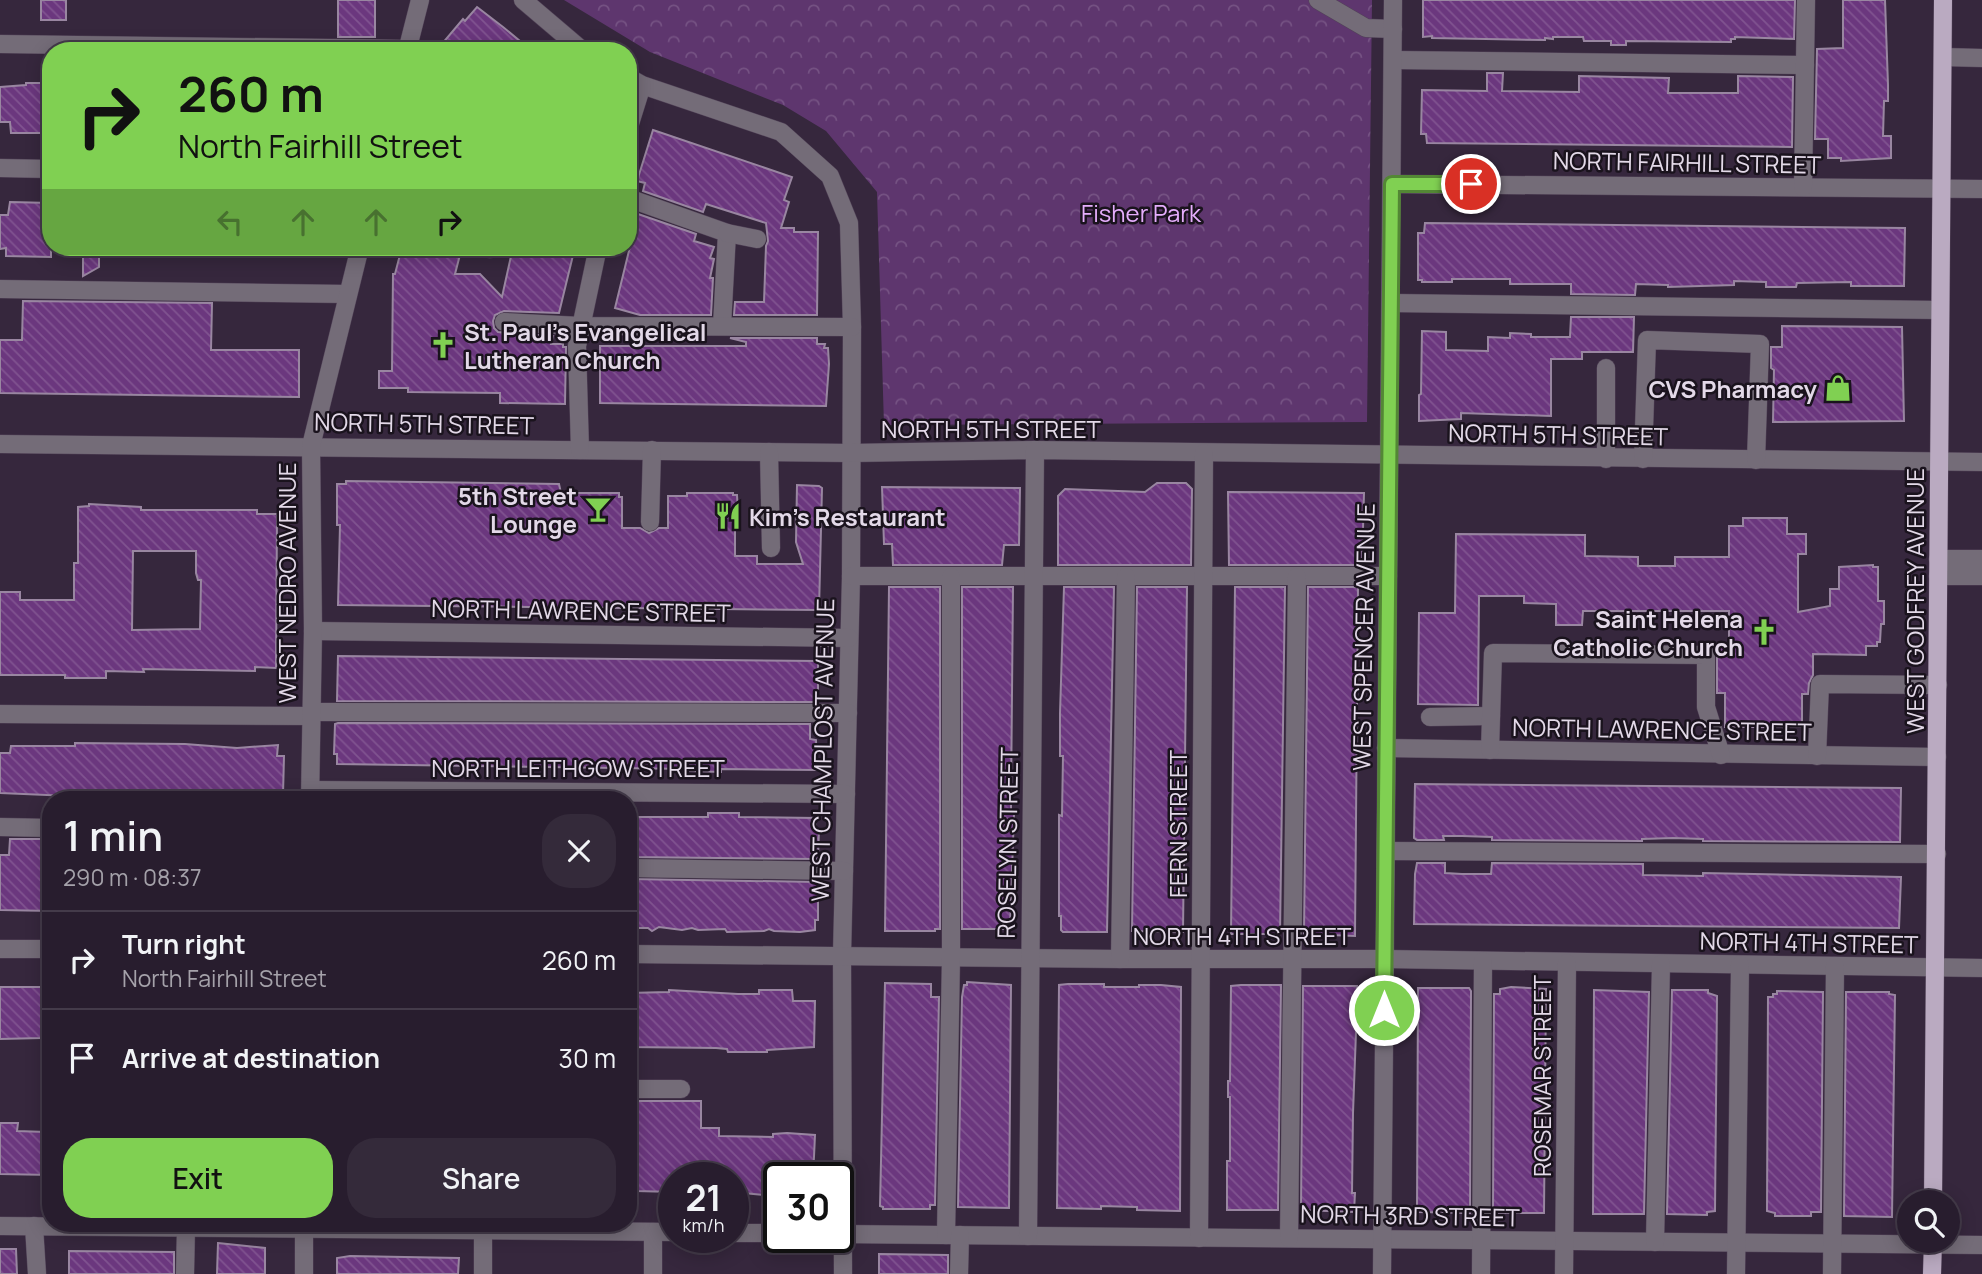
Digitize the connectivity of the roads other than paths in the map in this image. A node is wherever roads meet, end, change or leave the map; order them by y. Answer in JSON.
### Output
{"nodes":[{"id":1,"x":420,"y":0,"type":"edge"},
{"id":2,"x":523,"y":0,"type":"edge"},
{"id":3,"x":1318,"y":0,"type":"edge"},
{"id":4,"x":1393,"y":0,"type":"edge"},
{"id":5,"x":1806,"y":0,"type":"edge"},
{"id":6,"x":1943,"y":0,"type":"edge"},
{"id":7,"x":1393,"y":29,"type":"junction"},
{"id":8,"x":409,"y":42,"type":"edge"},
{"id":9,"x":572,"y":42,"type":"edge"},
{"id":10,"x":0,"y":44,"type":"edge"},
{"id":11,"x":42,"y":45,"type":"edge"},
{"id":12,"x":1943,"y":57,"type":"junction"},
{"id":13,"x":1982,"y":58,"type":"edge"},
{"id":14,"x":1393,"y":60,"type":"junction"},
{"id":15,"x":1805,"y":65,"type":"junction"},
{"id":16,"x":637,"y":82,"type":"edge"},
{"id":17,"x":0,"y":168,"type":"edge"},
{"id":18,"x":42,"y":169,"type":"edge"},
{"id":19,"x":1392,"y":184,"type":"junction"},
{"id":20,"x":1803,"y":187,"type":"junction"},
{"id":21,"x":1941,"y":188,"type":"junction"},
{"id":22,"x":1982,"y":188,"type":"edge"},
{"id":23,"x":637,"y":201,"type":"edge"},
{"id":24,"x":727,"y":233,"type":"junction"},
{"id":25,"x":757,"y":239,"type":"dead end"},
{"id":26,"x":358,"y":256,"type":"edge"},
{"id":27,"x":596,"y":256,"type":"edge"},
{"id":28,"x":0,"y":289,"type":"edge"},
{"id":29,"x":348,"y":294,"type":"junction"},
{"id":30,"x":1391,"y":303,"type":"junction"},
{"id":31,"x":1940,"y":310,"type":"junction"},
{"id":32,"x":504,"y":322,"type":"dead end"},
{"id":33,"x":580,"y":326,"type":"junction"},
{"id":34,"x":722,"y":326,"type":"junction"},
{"id":35,"x":852,"y":327,"type":"junction"},
{"id":36,"x":1606,"y":368,"type":"dead end"},
{"id":37,"x":0,"y":444,"type":"edge"},
{"id":38,"x":311,"y":446,"type":"junction"},
{"id":39,"x":580,"y":450,"type":"junction"},
{"id":40,"x":652,"y":450,"type":"junction"},
{"id":41,"x":1035,"y":450,"type":"junction"},
{"id":42,"x":769,"y":452,"type":"junction"},
{"id":43,"x":850,"y":453,"type":"junction"},
{"id":44,"x":1204,"y":453,"type":"junction"},
{"id":45,"x":1389,"y":456,"type":"junction"},
{"id":46,"x":1606,"y":459,"type":"junction"},
{"id":47,"x":1643,"y":459,"type":"junction"},
{"id":48,"x":1756,"y":460,"type":"junction"},
{"id":49,"x":1940,"y":462,"type":"junction"},
{"id":50,"x":1982,"y":462,"type":"edge"},
{"id":51,"x":650,"y":522,"type":"dead end"},
{"id":52,"x":771,"y":548,"type":"dead end"},
{"id":53,"x":1982,"y":559,"type":"edge"},
{"id":54,"x":1938,"y":568,"type":"junction"},
{"id":55,"x":851,"y":576,"type":"junction"},
{"id":56,"x":1297,"y":576,"type":"junction"},
{"id":57,"x":1388,"y":576,"type":"junction"},
{"id":58,"x":1982,"y":576,"type":"edge"},
{"id":59,"x":951,"y":577,"type":"junction"},
{"id":60,"x":1034,"y":577,"type":"junction"},
{"id":61,"x":1126,"y":577,"type":"junction"},
{"id":62,"x":1203,"y":577,"type":"junction"},
{"id":63,"x":313,"y":631,"type":"junction"},
{"id":64,"x":849,"y":638,"type":"junction"},
{"id":65,"x":1938,"y":685,"type":"junction"},
{"id":66,"x":848,"y":713,"type":"junction"},
{"id":67,"x":0,"y":714,"type":"edge"},
{"id":68,"x":310,"y":714,"type":"junction"},
{"id":69,"x":1491,"y":716,"type":"junction"},
{"id":70,"x":1430,"y":717,"type":"dead end"},
{"id":71,"x":1387,"y":748,"type":"junction"},
{"id":72,"x":1490,"y":750,"type":"junction"},
{"id":73,"x":1721,"y":755,"type":"junction"},
{"id":74,"x":1817,"y":755,"type":"junction"},
{"id":75,"x":1937,"y":757,"type":"junction"},
{"id":76,"x":311,"y":791,"type":"edge"},
{"id":77,"x":637,"y":794,"type":"edge"},
{"id":78,"x":846,"y":794,"type":"junction"},
{"id":79,"x":0,"y":827,"type":"edge"},
{"id":80,"x":42,"y":828,"type":"edge"},
{"id":81,"x":1386,"y":851,"type":"junction"},
{"id":82,"x":1937,"y":853,"type":"junction"},
{"id":83,"x":637,"y":868,"type":"edge"},
{"id":84,"x":844,"y":871,"type":"junction"},
{"id":85,"x":0,"y":949,"type":"edge"},
{"id":86,"x":42,"y":949,"type":"edge"},
{"id":87,"x":637,"y":954,"type":"edge"},
{"id":88,"x":842,"y":955,"type":"junction"},
{"id":89,"x":951,"y":957,"type":"junction"},
{"id":90,"x":1031,"y":958,"type":"junction"},
{"id":91,"x":1120,"y":959,"type":"junction"},
{"id":92,"x":1201,"y":959,"type":"junction"},
{"id":93,"x":1292,"y":959,"type":"junction"},
{"id":94,"x":1385,"y":959,"type":"junction"},
{"id":95,"x":1483,"y":961,"type":"junction"},
{"id":96,"x":1567,"y":963,"type":"junction"},
{"id":97,"x":1661,"y":964,"type":"junction"},
{"id":98,"x":1740,"y":965,"type":"junction"},
{"id":99,"x":1835,"y":966,"type":"junction"},
{"id":100,"x":1936,"y":968,"type":"junction"},
{"id":101,"x":1982,"y":968,"type":"edge"},
{"id":102,"x":637,"y":1089,"type":"edge"},
{"id":103,"x":681,"y":1089,"type":"dead end"},
{"id":104,"x":841,"y":1162,"type":"edge"},
{"id":105,"x":1933,"y":1190,"type":"edge"},
{"id":106,"x":0,"y":1226,"type":"edge"},
{"id":107,"x":34,"y":1226,"type":"junction"},
{"id":108,"x":42,"y":1226,"type":"edge"},
{"id":109,"x":176,"y":1232,"type":"edge"},
{"id":110,"x":304,"y":1232,"type":"edge"},
{"id":111,"x":483,"y":1232,"type":"edge"},
{"id":112,"x":637,"y":1232,"type":"edge"},
{"id":113,"x":653,"y":1232,"type":"junction"},
{"id":114,"x":658,"y":1232,"type":"edge"},
{"id":115,"x":854,"y":1234,"type":"edge"},
{"id":116,"x":953,"y":1235,"type":"junction"},
{"id":117,"x":1028,"y":1236,"type":"junction"},
{"id":118,"x":1199,"y":1237,"type":"junction"},
{"id":119,"x":1289,"y":1238,"type":"junction"},
{"id":120,"x":1382,"y":1240,"type":"junction"},
{"id":121,"x":1481,"y":1240,"type":"junction"},
{"id":122,"x":1565,"y":1241,"type":"junction"},
{"id":123,"x":1655,"y":1242,"type":"junction"},
{"id":124,"x":1736,"y":1243,"type":"junction"},
{"id":125,"x":1897,"y":1243,"type":"edge"},
{"id":126,"x":1832,"y":1244,"type":"junction"},
{"id":127,"x":1960,"y":1244,"type":"edge"},
{"id":128,"x":1982,"y":1245,"type":"edge"},
{"id":129,"x":842,"y":1253,"type":"edge"},
{"id":130,"x":1933,"y":1253,"type":"edge"},
{"id":131,"x":37,"y":1274,"type":"edge"},
{"id":132,"x":185,"y":1274,"type":"edge"},
{"id":133,"x":303,"y":1274,"type":"edge"},
{"id":134,"x":483,"y":1274,"type":"edge"},
{"id":135,"x":653,"y":1274,"type":"edge"},
{"id":136,"x":843,"y":1274,"type":"edge"},
{"id":137,"x":959,"y":1274,"type":"edge"},
{"id":138,"x":1382,"y":1274,"type":"edge"},
{"id":139,"x":1481,"y":1274,"type":"edge"},
{"id":140,"x":1564,"y":1274,"type":"edge"},
{"id":141,"x":1735,"y":1274,"type":"edge"},
{"id":142,"x":1832,"y":1274,"type":"edge"},
{"id":143,"x":1932,"y":1274,"type":"edge"}],
"edges":[{"from":1,"to":8,"type":"street"},
{"from":2,"to":9,"type":"street"},
{"from":3,"to":7,"type":"street"},
{"from":4,"to":7,"type":"street","name":"WEST SPENCER AVENUE"},
{"from":5,"to":15,"type":"street"},
{"from":6,"to":12,"type":"main road","name":"WEST GODFREY AVENUE"},
{"from":7,"to":14,"type":"street","name":"WEST SPENCER AVENUE"},
{"from":10,"to":11,"type":"street"},
{"from":12,"to":13,"type":"street"},
{"from":12,"to":21,"type":"main road","name":"WEST GODFREY AVENUE"},
{"from":14,"to":15,"type":"street"},
{"from":14,"to":19,"type":"street","name":"WEST SPENCER AVENUE"},
{"from":15,"to":20,"type":"street"},
{"from":16,"to":35,"type":"street","name":"WEST CHAMPLOST AVENUE"},
{"from":17,"to":18,"type":"street"},
{"from":19,"to":20,"type":"street","name":"NORTH FAIRHILL STREET"},
{"from":19,"to":30,"type":"street","name":"WEST SPENCER AVENUE"},
{"from":20,"to":21,"type":"street","name":"NORTH FAIRHILL STREET"},
{"from":21,"to":22,"type":"street","name":"NORTH FAIRHILL STREET"},
{"from":21,"to":31,"type":"main road","name":"WEST GODFREY AVENUE"},
{"from":23,"to":24,"type":"street"},
{"from":24,"to":25,"type":"street"},
{"from":24,"to":34,"type":"street"},
{"from":26,"to":29,"type":"street","name":"WEST NEDRO AVENUE"},
{"from":27,"to":33,"type":"street"},
{"from":28,"to":29,"type":"street"},
{"from":29,"to":38,"type":"street","name":"WEST NEDRO AVENUE"},
{"from":30,"to":31,"type":"street"},
{"from":30,"to":45,"type":"street","name":"WEST SPENCER AVENUE"},
{"from":31,"to":49,"type":"main road","name":"WEST GODFREY AVENUE"},
{"from":32,"to":33,"type":"street"},
{"from":33,"to":34,"type":"street"},
{"from":33,"to":39,"type":"street"},
{"from":34,"to":35,"type":"street"},
{"from":35,"to":43,"type":"street","name":"WEST CHAMPLOST AVENUE"},
{"from":36,"to":46,"type":"street"},
{"from":37,"to":38,"type":"street","name":"NORTH 5TH STREET"},
{"from":38,"to":39,"type":"street","name":"NORTH 5TH STREET"},
{"from":38,"to":63,"type":"street","name":"WEST NEDRO AVENUE"},
{"from":39,"to":40,"type":"street","name":"NORTH 5TH STREET"},
{"from":40,"to":42,"type":"street","name":"NORTH 5TH STREET"},
{"from":40,"to":51,"type":"street"},
{"from":41,"to":43,"type":"street","name":"NORTH 5TH STREET"},
{"from":41,"to":44,"type":"street","name":"NORTH 5TH STREET"},
{"from":41,"to":60,"type":"street","name":"ROSELYN STREET"},
{"from":42,"to":43,"type":"street","name":"NORTH 5TH STREET"},
{"from":42,"to":52,"type":"street"},
{"from":43,"to":55,"type":"street","name":"WEST CHAMPLOST AVENUE"},
{"from":44,"to":45,"type":"street","name":"NORTH 5TH STREET"},
{"from":44,"to":62,"type":"street","name":"FERN STREET"},
{"from":45,"to":46,"type":"street","name":"NORTH 5TH STREET"},
{"from":45,"to":57,"type":"street","name":"WEST SPENCER AVENUE"},
{"from":46,"to":47,"type":"street","name":"NORTH 5TH STREET"},
{"from":47,"to":48,"type":"street","name":"NORTH 5TH STREET"},
{"from":47,"to":48,"type":"street"},
{"from":48,"to":49,"type":"street","name":"NORTH 5TH STREET"},
{"from":49,"to":50,"type":"street","name":"NORTH 5TH STREET"},
{"from":49,"to":54,"type":"main road","name":"WEST GODFREY AVENUE"},
{"from":53,"to":54,"type":"street"},
{"from":54,"to":58,"type":"street"},
{"from":54,"to":65,"type":"main road","name":"WEST GODFREY AVENUE"},
{"from":55,"to":59,"type":"street"},
{"from":55,"to":64,"type":"street","name":"WEST CHAMPLOST AVENUE"},
{"from":56,"to":57,"type":"street"},
{"from":56,"to":62,"type":"street"},
{"from":56,"to":93,"type":"street"},
{"from":57,"to":71,"type":"street","name":"WEST SPENCER AVENUE"},
{"from":59,"to":60,"type":"street"},
{"from":59,"to":89,"type":"street"},
{"from":60,"to":61,"type":"street"},
{"from":60,"to":90,"type":"street","name":"ROSELYN STREET"},
{"from":61,"to":62,"type":"street"},
{"from":61,"to":91,"type":"street"},
{"from":62,"to":92,"type":"street","name":"FERN STREET"},
{"from":63,"to":64,"type":"street","name":"NORTH LAWRENCE STREET"},
{"from":63,"to":68,"type":"street","name":"WEST NEDRO AVENUE"},
{"from":64,"to":66,"type":"street","name":"WEST CHAMPLOST AVENUE"},
{"from":65,"to":74,"type":"street"},
{"from":65,"to":75,"type":"main road","name":"WEST GODFREY AVENUE"},
{"from":66,"to":68,"type":"street"},
{"from":66,"to":78,"type":"street","name":"WEST CHAMPLOST AVENUE"},
{"from":67,"to":68,"type":"street"},
{"from":68,"to":76,"type":"street","name":"WEST NEDRO AVENUE"},
{"from":69,"to":70,"type":"street"},
{"from":69,"to":72,"type":"street"},
{"from":69,"to":73,"type":"street"},
{"from":71,"to":72,"type":"street","name":"NORTH LAWRENCE STREET"},
{"from":71,"to":81,"type":"street","name":"WEST SPENCER AVENUE"},
{"from":72,"to":73,"type":"street","name":"NORTH LAWRENCE STREET"},
{"from":73,"to":74,"type":"street","name":"NORTH LAWRENCE STREET"},
{"from":74,"to":75,"type":"street","name":"NORTH LAWRENCE STREET"},
{"from":75,"to":82,"type":"main road","name":"WEST GODFREY AVENUE"},
{"from":77,"to":78,"type":"street","name":"NORTH LEITHGOW STREET"},
{"from":78,"to":84,"type":"street","name":"WEST CHAMPLOST AVENUE"},
{"from":79,"to":80,"type":"street"},
{"from":81,"to":82,"type":"street"},
{"from":81,"to":94,"type":"street","name":"WEST SPENCER AVENUE"},
{"from":82,"to":100,"type":"main road","name":"WEST GODFREY AVENUE"},
{"from":83,"to":84,"type":"street"},
{"from":84,"to":88,"type":"street","name":"WEST CHAMPLOST AVENUE"},
{"from":85,"to":86,"type":"street"},
{"from":87,"to":88,"type":"street","name":"NORTH 4TH STREET"},
{"from":88,"to":89,"type":"street","name":"NORTH 4TH STREET"},
{"from":88,"to":104,"type":"street","name":"WEST CHAMPLOST AVENUE"},
{"from":89,"to":90,"type":"street","name":"NORTH 4TH STREET"},
{"from":89,"to":116,"type":"street"},
{"from":90,"to":91,"type":"street","name":"NORTH 4TH STREET"},
{"from":90,"to":117,"type":"street","name":"ROSELYN STREET"},
{"from":91,"to":92,"type":"street","name":"NORTH 4TH STREET"},
{"from":92,"to":93,"type":"street","name":"NORTH 4TH STREET"},
{"from":92,"to":118,"type":"street","name":"FERN STREET"},
{"from":93,"to":94,"type":"street","name":"NORTH 4TH STREET"},
{"from":93,"to":119,"type":"street"},
{"from":94,"to":95,"type":"street","name":"NORTH 4TH STREET"},
{"from":94,"to":120,"type":"street","name":"WEST SPENCER AVENUE"},
{"from":95,"to":96,"type":"street","name":"NORTH 4TH STREET"},
{"from":95,"to":121,"type":"street"},
{"from":96,"to":97,"type":"street","name":"NORTH 4TH STREET"},
{"from":96,"to":122,"type":"street","name":"ROSEMAR STREET"},
{"from":97,"to":98,"type":"street","name":"NORTH 4TH STREET"},
{"from":97,"to":123,"type":"street"},
{"from":98,"to":99,"type":"street","name":"NORTH 4TH STREET"},
{"from":98,"to":124,"type":"street"},
{"from":99,"to":100,"type":"street","name":"NORTH 4TH STREET"},
{"from":99,"to":126,"type":"street"},
{"from":100,"to":101,"type":"street","name":"NORTH 4TH STREET"},
{"from":100,"to":105,"type":"main road","name":"WEST GODFREY AVENUE"},
{"from":102,"to":103,"type":"street"},
{"from":106,"to":107,"type":"street"},
{"from":107,"to":108,"type":"street"},
{"from":107,"to":131,"type":"street"},
{"from":109,"to":132,"type":"street"},
{"from":110,"to":133,"type":"street"},
{"from":111,"to":134,"type":"street"},
{"from":112,"to":113,"type":"street"},
{"from":113,"to":114,"type":"street"},
{"from":113,"to":135,"type":"street"},
{"from":115,"to":116,"type":"street","name":"NORTH 3RD STREET"},
{"from":116,"to":117,"type":"street","name":"NORTH 3RD STREET"},
{"from":116,"to":137,"type":"street"},
{"from":117,"to":118,"type":"street","name":"NORTH 3RD STREET"},
{"from":118,"to":119,"type":"street","name":"NORTH 3RD STREET"},
{"from":119,"to":120,"type":"street","name":"NORTH 3RD STREET"},
{"from":120,"to":121,"type":"street","name":"NORTH 3RD STREET"},
{"from":120,"to":138,"type":"street","name":"WEST SPENCER AVENUE"},
{"from":121,"to":122,"type":"street","name":"NORTH 3RD STREET"},
{"from":121,"to":139,"type":"street"},
{"from":122,"to":123,"type":"street","name":"NORTH 3RD STREET"},
{"from":122,"to":140,"type":"street","name":"ROSEMAR STREET"},
{"from":123,"to":124,"type":"street","name":"NORTH 3RD STREET"},
{"from":124,"to":126,"type":"street","name":"NORTH 3RD STREET"},
{"from":124,"to":141,"type":"street"},
{"from":125,"to":126,"type":"street","name":"NORTH 3RD STREET"},
{"from":126,"to":142,"type":"street"},
{"from":127,"to":128,"type":"street","name":"NORTH 3RD STREET"},
{"from":129,"to":136,"type":"street","name":"WEST CHAMPLOST AVENUE"},
{"from":130,"to":143,"type":"main road"}]}
